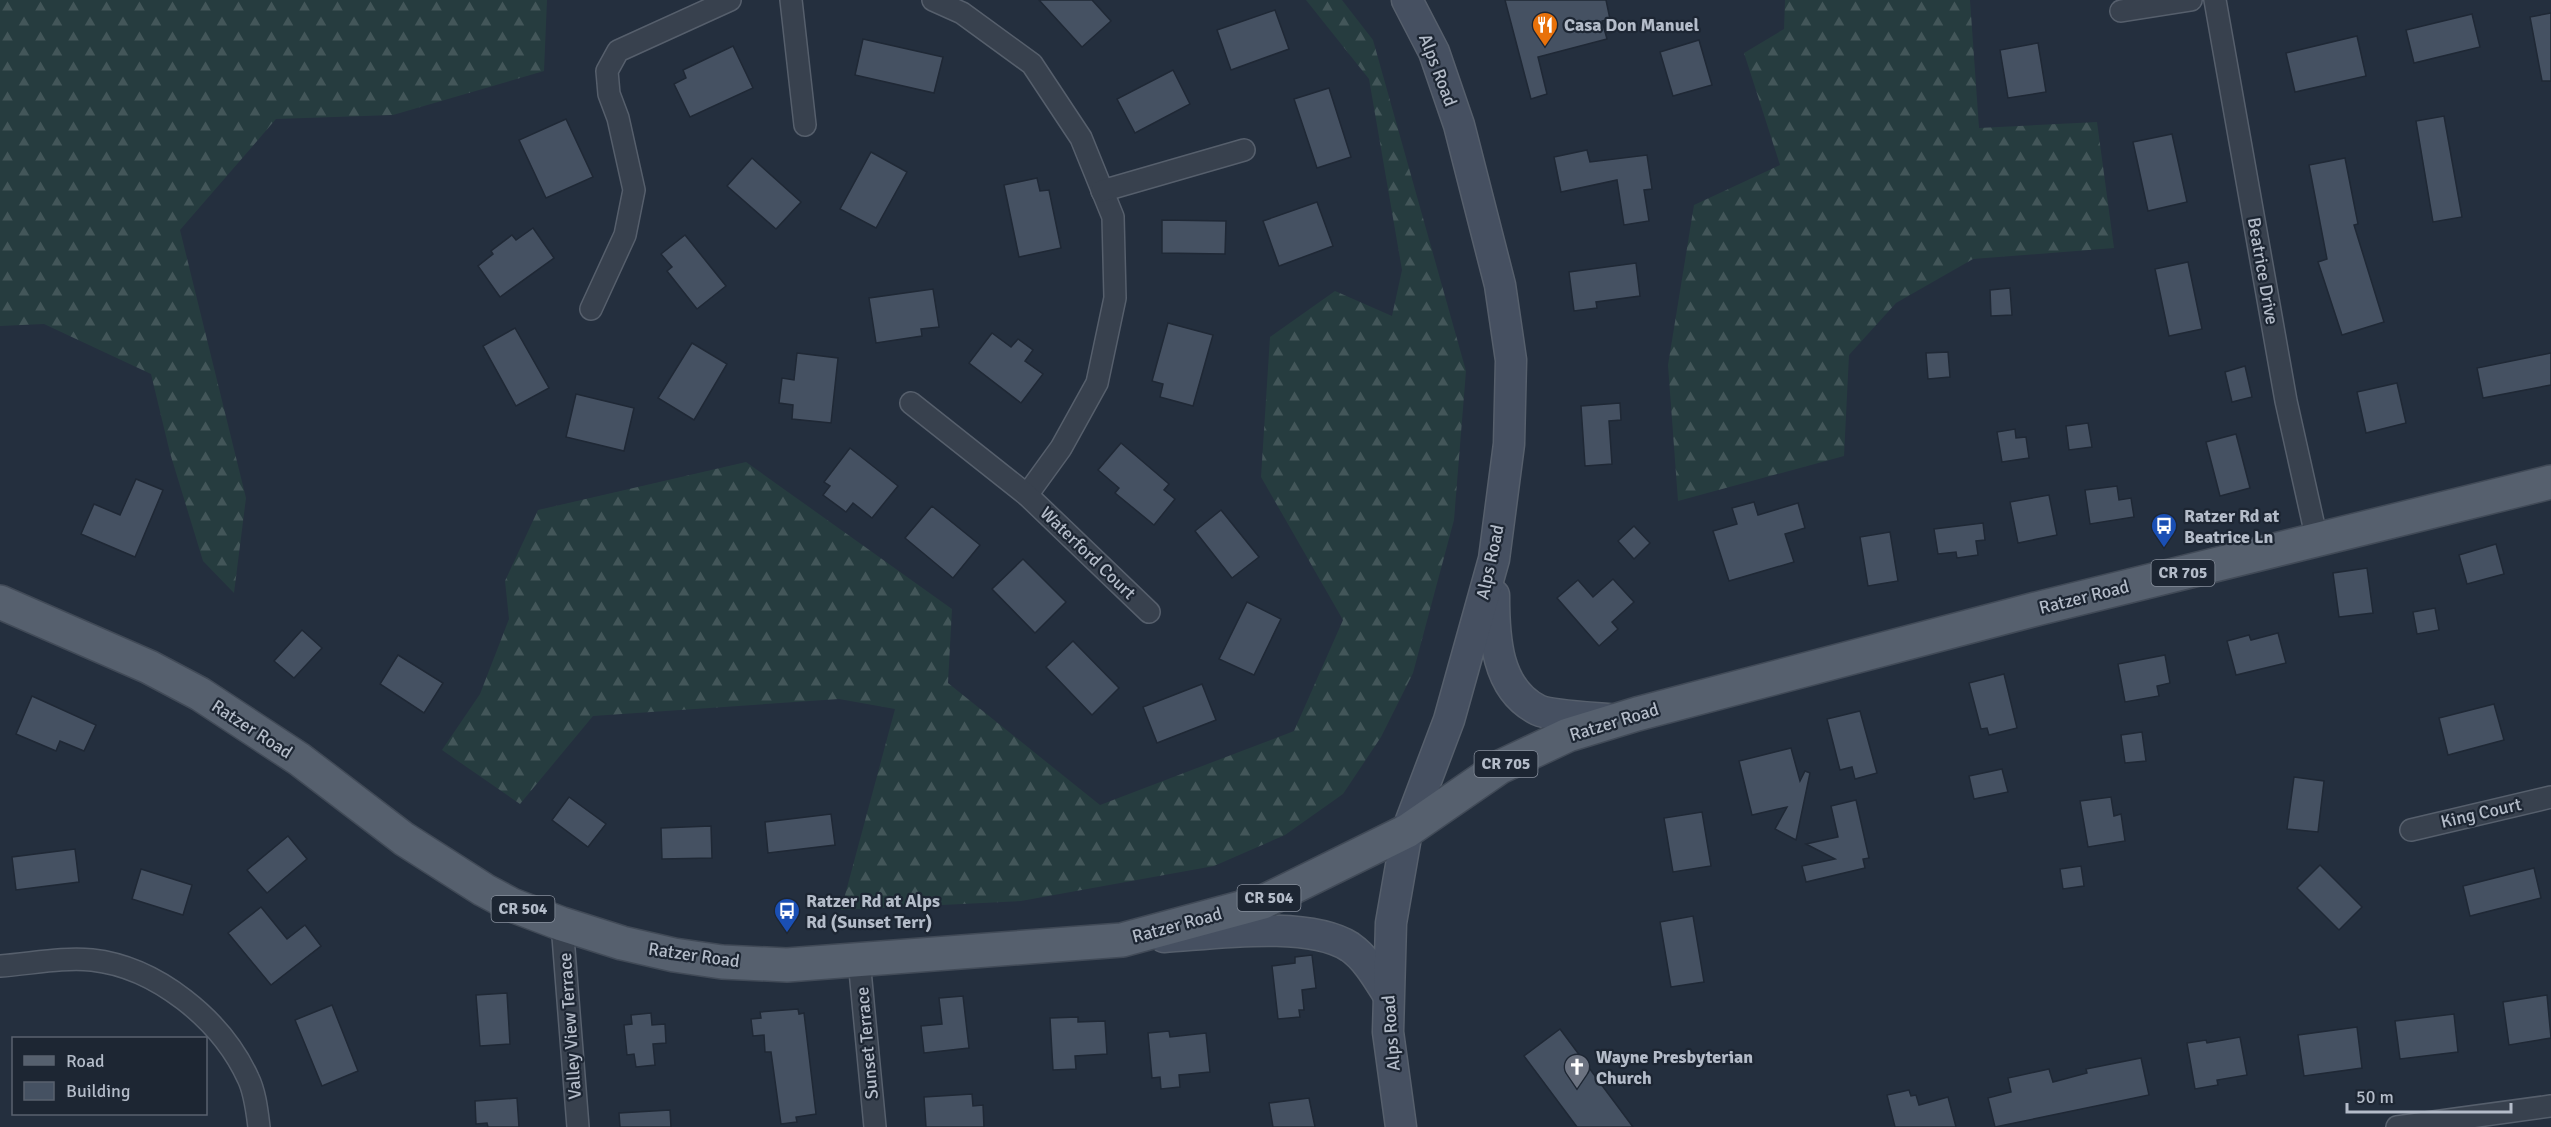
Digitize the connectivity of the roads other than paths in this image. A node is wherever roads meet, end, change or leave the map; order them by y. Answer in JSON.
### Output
{"nodes":[{"id":1,"x":730,"y":0,"type":"edge"},
{"id":2,"x":790,"y":0,"type":"edge"},
{"id":3,"x":933,"y":0,"type":"edge"},
{"id":4,"x":1407,"y":0,"type":"edge"},
{"id":5,"x":2191,"y":0,"type":"edge"},
{"id":6,"x":2216,"y":0,"type":"edge"},
{"id":7,"x":965,"y":6,"type":"edge"},
{"id":8,"x":2121,"y":11,"type":"dead end"},
{"id":9,"x":805,"y":125,"type":"dead end"},
{"id":10,"x":1244,"y":150,"type":"dead end"},
{"id":11,"x":1102,"y":191,"type":"junction"},
{"id":12,"x":591,"y":309,"type":"dead end"},
{"id":13,"x":910,"y":403,"type":"dead end"},
{"id":14,"x":2551,"y":482,"type":"edge"},
{"id":15,"x":1028,"y":495,"type":"junction"},
{"id":16,"x":2317,"y":540,"type":"junction"},
{"id":17,"x":1494,"y":559,"type":"junction"},
{"id":18,"x":0,"y":602,"type":"edge"},
{"id":19,"x":1149,"y":612,"type":"dead end"},
{"id":20,"x":1617,"y":720,"type":"junction"},
{"id":21,"x":2551,"y":797,"type":"edge"},
{"id":22,"x":2411,"y":830,"type":"dead end"},
{"id":23,"x":1407,"y":831,"type":"junction"},
{"id":24,"x":562,"y":924,"type":"junction"},
{"id":25,"x":1122,"y":940,"type":"junction"},
{"id":26,"x":859,"y":960,"type":"junction"},
{"id":27,"x":0,"y":966,"type":"edge"},
{"id":28,"x":1387,"y":993,"type":"junction"},
{"id":29,"x":2551,"y":1106,"type":"edge"},
{"id":30,"x":259,"y":1127,"type":"edge"},
{"id":31,"x":578,"y":1127,"type":"edge"},
{"id":32,"x":875,"y":1127,"type":"edge"},
{"id":33,"x":1401,"y":1127,"type":"edge"},
{"id":34,"x":2397,"y":1127,"type":"edge"}],
"edges":[{"from":1,"to":12,"type":"street"},
{"from":2,"to":9,"type":"street"},
{"from":3,"to":7,"type":"street"},
{"from":4,"to":17,"type":"main road","name":"Alps Road"},
{"from":5,"to":8,"type":"street"},
{"from":6,"to":16,"type":"street","name":"Beatrice Drive"},
{"from":7,"to":11,"type":"street"},
{"from":10,"to":11,"type":"street"},
{"from":11,"to":15,"type":"street"},
{"from":13,"to":15,"type":"street","name":"Waterford Court"},
{"from":14,"to":16,"type":"main road","name":"Ratzer Road","number":"CR 705"},
{"from":15,"to":19,"type":"street","name":"Waterford Court"},
{"from":16,"to":20,"type":"main road","name":"Ratzer Road","number":"CR 705"},
{"from":17,"to":20,"type":"main road"},
{"from":17,"to":23,"type":"main road","name":"Alps Road"},
{"from":18,"to":24,"type":"main road","name":"Ratzer Road","number":"CR 504"},
{"from":20,"to":23,"type":"main road","name":"Ratzer Road","number":"CR 705"},
{"from":21,"to":22,"type":"street","name":"King Court"},
{"from":23,"to":25,"type":"main road","name":"Ratzer Road","number":"CR 504"},
{"from":23,"to":28,"type":"main road","name":"Alps Road"},
{"from":24,"to":26,"type":"main road","name":"Ratzer Road","number":"CR 504"},
{"from":24,"to":31,"type":"street","name":"Valley View Terrace"},
{"from":25,"to":26,"type":"main road","name":"Ratzer Road","number":"CR 504"},
{"from":25,"to":28,"type":"main road"},
{"from":26,"to":32,"type":"street","name":"Sunset Terrace"},
{"from":27,"to":30,"type":"street"},
{"from":28,"to":33,"type":"main road","name":"Alps Road"},
{"from":29,"to":34,"type":"street"}]}
